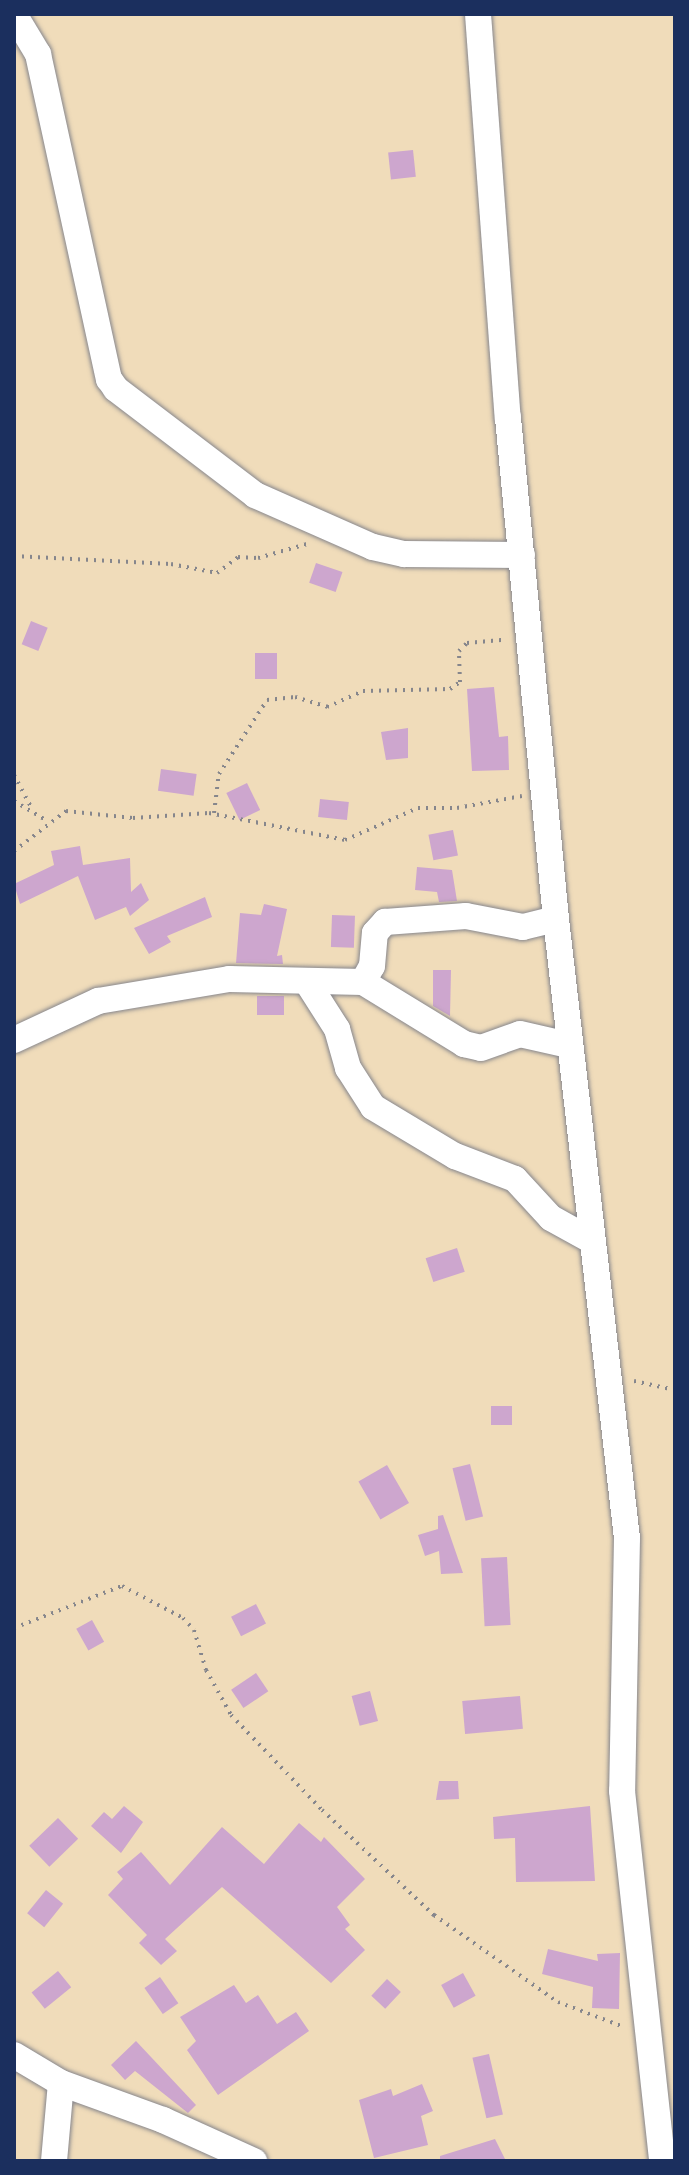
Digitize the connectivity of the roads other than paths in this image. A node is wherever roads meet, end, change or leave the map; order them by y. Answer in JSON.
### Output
{"nodes":[{"id":1,"x":14,"y":14,"type":"edge"},
{"id":2,"x":478,"y":14,"type":"edge"},
{"id":3,"x":522,"y":555,"type":"junction"},
{"id":4,"x":556,"y":919,"type":"junction"},
{"id":5,"x":307,"y":982,"type":"junction"},
{"id":6,"x":363,"y":982,"type":"junction"},
{"id":7,"x":14,"y":1040,"type":"edge"},
{"id":8,"x":568,"y":1045,"type":"junction"},
{"id":9,"x":589,"y":1239,"type":"junction"},
{"id":10,"x":14,"y":2055,"type":"edge"},
{"id":11,"x":61,"y":2083,"type":"junction"},
{"id":12,"x":54,"y":2161,"type":"edge"},
{"id":13,"x":254,"y":2161,"type":"edge"},
{"id":14,"x":662,"y":2161,"type":"edge"}],
"edges":[{"from":1,"to":3,"type":"street"},
{"from":2,"to":3,"type":"street"},
{"from":3,"to":4,"type":"street"},
{"from":4,"to":6,"type":"street"},
{"from":4,"to":8,"type":"street"},
{"from":5,"to":6,"type":"street"},
{"from":5,"to":7,"type":"street"},
{"from":5,"to":9,"type":"street"},
{"from":6,"to":8,"type":"street"},
{"from":8,"to":9,"type":"street"},
{"from":9,"to":14,"type":"street"},
{"from":10,"to":11,"type":"street"},
{"from":11,"to":12,"type":"street"},
{"from":11,"to":13,"type":"street"}]}
